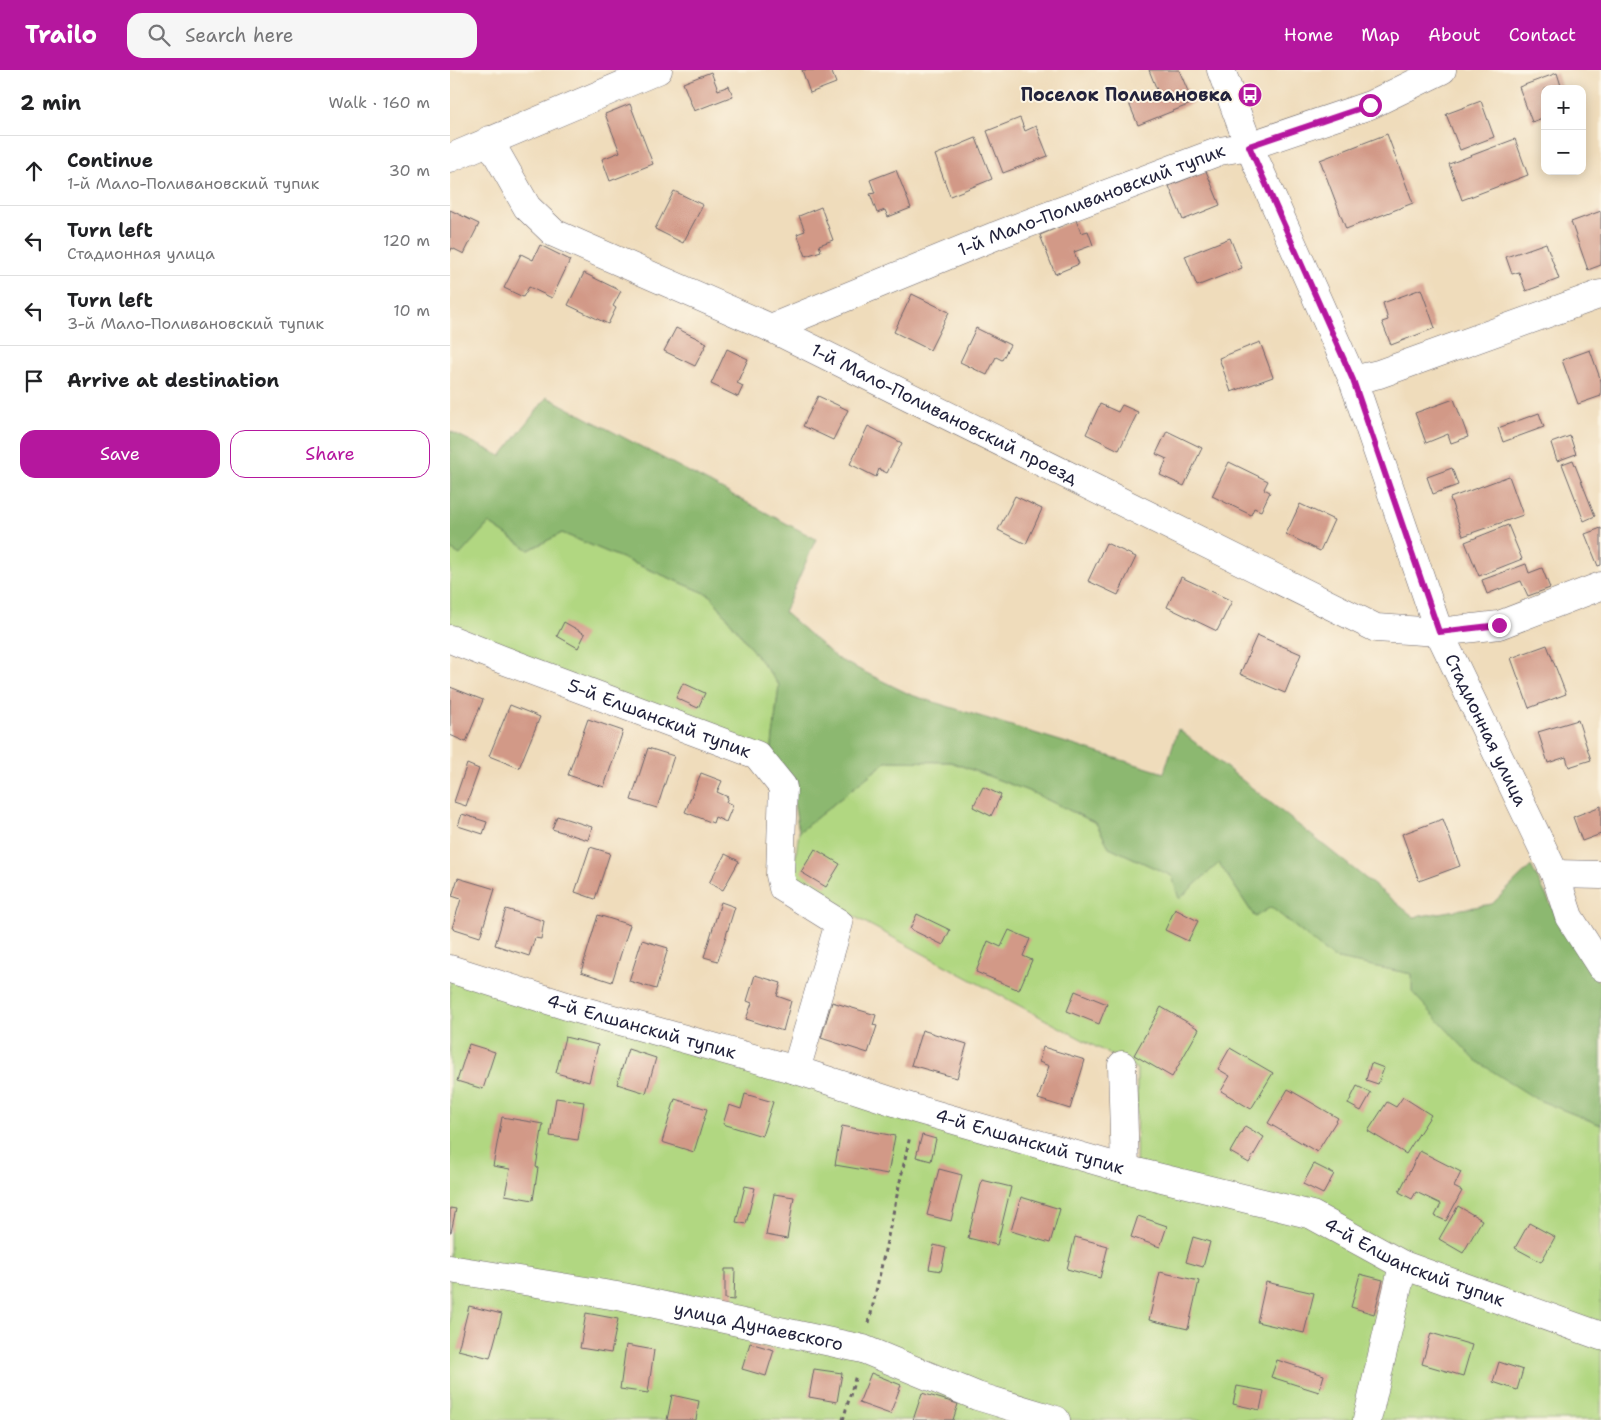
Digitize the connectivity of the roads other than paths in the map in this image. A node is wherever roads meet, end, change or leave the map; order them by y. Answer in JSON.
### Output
{"nodes":[{"id":1,"x":658,"y":70,"type":"edge"},
{"id":2,"x":1221,"y":70,"type":"edge"},
{"id":3,"x":1442,"y":70,"type":"edge"},
{"id":4,"x":489,"y":140,"type":"junction"},
{"id":5,"x":1249,"y":146,"type":"junction"},
{"id":6,"x":450,"y":158,"type":"edge"},
{"id":7,"x":1601,"y":294,"type":"edge"},
{"id":8,"x":771,"y":328,"type":"junction"},
{"id":9,"x":1353,"y":380,"type":"junction"},
{"id":10,"x":1601,"y":586,"type":"edge"},
{"id":11,"x":1439,"y":632,"type":"junction"},
{"id":12,"x":450,"y":638,"type":"edge"},
{"id":13,"x":1555,"y":874,"type":"junction"},
{"id":14,"x":1601,"y":875,"type":"edge"},
{"id":15,"x":1601,"y":967,"type":"edge"},
{"id":16,"x":450,"y":969,"type":"edge"},
{"id":17,"x":1122,"y":1066,"type":"dead end"},
{"id":18,"x":796,"y":1070,"type":"junction"},
{"id":19,"x":1125,"y":1169,"type":"junction"},
{"id":20,"x":1403,"y":1265,"type":"junction"},
{"id":21,"x":450,"y":1269,"type":"edge"},
{"id":22,"x":1601,"y":1336,"type":"edge"},
{"id":23,"x":1056,"y":1420,"type":"edge"},
{"id":24,"x":1367,"y":1420,"type":"edge"}],
"edges":[{"from":1,"to":4,"type":"street"},
{"from":2,"to":5,"type":"street","name":"Стадионная улица"},
{"from":3,"to":5,"type":"street","name":"1-й Мало-Поливановский тупик"},
{"from":4,"to":6,"type":"street"},
{"from":4,"to":8,"type":"street","name":"1-й Мало-Поливановский проезд"},
{"from":5,"to":8,"type":"street","name":"1-й Мало-Поливановский тупик"},
{"from":5,"to":9,"type":"street","name":"Стадионная улица"},
{"from":7,"to":9,"type":"street"},
{"from":8,"to":11,"type":"street","name":"1-й Мало-Поливановский проезд"},
{"from":9,"to":11,"type":"street","name":"Стадионная улица"},
{"from":10,"to":11,"type":"street","name":"1-й Мало-Поливановский проезд"},
{"from":11,"to":13,"type":"street","name":"Стадионная улица"},
{"from":12,"to":18,"type":"street","name":"5-й Елшанский тупик"},
{"from":13,"to":14,"type":"street"},
{"from":13,"to":15,"type":"street","name":"Стадионная улица"},
{"from":16,"to":18,"type":"street","name":"4-й Елшанский тупик"},
{"from":17,"to":19,"type":"street"},
{"from":18,"to":19,"type":"street","name":"4-й Елшанский тупик"},
{"from":19,"to":20,"type":"street","name":"4-й Елшанский тупик"},
{"from":20,"to":22,"type":"street","name":"4-й Елшанский тупик"},
{"from":20,"to":24,"type":"street"},
{"from":21,"to":23,"type":"street","name":"улица Дунаевского"}]}
